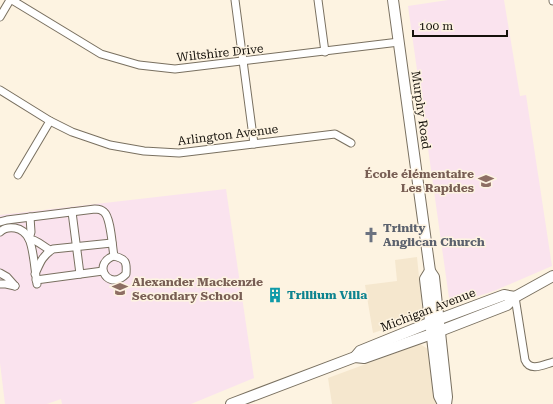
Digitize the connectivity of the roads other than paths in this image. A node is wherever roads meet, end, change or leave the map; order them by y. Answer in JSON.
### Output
{"nodes":[{"id":1,"x":11,"y":0,"type":"edge"},
{"id":2,"x":235,"y":0,"type":"edge"},
{"id":3,"x":318,"y":0,"type":"edge"},
{"id":4,"x":393,"y":0,"type":"edge"},
{"id":5,"x":0,"y":17,"type":"edge"},
{"id":6,"x":399,"y":42,"type":"junction"},
{"id":7,"x":324,"y":52,"type":"junction"},
{"id":8,"x":242,"y":62,"type":"junction"},
{"id":9,"x":0,"y":90,"type":"edge"},
{"id":10,"x":50,"y":120,"type":"junction"},
{"id":11,"x":350,"y":143,"type":"dead end"},
{"id":12,"x":254,"y":144,"type":"junction"},
{"id":13,"x":18,"y":175,"type":"dead end"},
{"id":14,"x":72,"y":212,"type":"junction"},
{"id":15,"x":30,"y":218,"type":"junction"},
{"id":16,"x":0,"y":222,"type":"edge"},
{"id":17,"x":0,"y":232,"type":"edge"},
{"id":18,"x":29,"y":239,"type":"junction"},
{"id":19,"x":112,"y":243,"type":"junction"},
{"id":20,"x":76,"y":246,"type":"junction"},
{"id":21,"x":50,"y":250,"type":"junction"},
{"id":22,"x":114,"y":256,"type":"junction"},
{"id":23,"x":103,"y":271,"type":"junction"},
{"id":24,"x":0,"y":273,"type":"edge"},
{"id":25,"x":80,"y":274,"type":"junction"},
{"id":26,"x":553,"y":276,"type":"edge"},
{"id":27,"x":36,"y":279,"type":"junction"},
{"id":28,"x":0,"y":284,"type":"edge"},
{"id":29,"x":515,"y":297,"type":"junction"},
{"id":30,"x":434,"y":321,"type":"junction"},
{"id":31,"x":436,"y":332,"type":"junction"},
{"id":32,"x":354,"y":357,"type":"junction"},
{"id":33,"x":553,"y":362,"type":"edge"},
{"id":34,"x":232,"y":404,"type":"edge"},
{"id":35,"x":444,"y":404,"type":"edge"}],
"edges":[{"from":1,"to":5,"type":"street"},
{"from":1,"to":8,"type":"street","name":"Wiltshire Drive"},
{"from":2,"to":8,"type":"street"},
{"from":3,"to":7,"type":"street"},
{"from":4,"to":6,"type":"main road","name":"Murphy Road"},
{"from":6,"to":7,"type":"street","name":"Wiltshire Drive"},
{"from":6,"to":30,"type":"main road","name":"Murphy Road"},
{"from":7,"to":8,"type":"street","name":"Wiltshire Drive"},
{"from":8,"to":12,"type":"street"},
{"from":9,"to":10,"type":"street","name":"Arlington Avenue"},
{"from":10,"to":12,"type":"street","name":"Arlington Avenue"},
{"from":10,"to":13,"type":"street"},
{"from":11,"to":12,"type":"street","name":"Arlington Avenue"},
{"from":14,"to":15,"type":"street"},
{"from":14,"to":19,"type":"street"},
{"from":14,"to":20,"type":"street"},
{"from":15,"to":16,"type":"street"},
{"from":15,"to":18,"type":"street"},
{"from":17,"to":18,"type":"street"},
{"from":18,"to":21,"type":"street"},
{"from":18,"to":27,"type":"street"},
{"from":19,"to":20,"type":"street"},
{"from":19,"to":22,"type":"street"},
{"from":20,"to":21,"type":"street"},
{"from":20,"to":25,"type":"street"},
{"from":21,"to":27,"type":"street"},
{"from":22,"to":23,"type":"street"},
{"from":22,"to":23,"type":"street"},
{"from":23,"to":25,"type":"street"},
{"from":24,"to":28,"type":"street"},
{"from":25,"to":27,"type":"street"},
{"from":26,"to":29,"type":"main road","name":"Michigan Avenue"},
{"from":29,"to":30,"type":"main road","name":"Michigan Avenue"},
{"from":29,"to":31,"type":"main road","name":"Michigan Avenue"},
{"from":29,"to":33,"type":"street"},
{"from":30,"to":31,"type":"main road","name":"Murphy Road"},
{"from":30,"to":32,"type":"main road","name":"Michigan Avenue"},
{"from":31,"to":32,"type":"main road","name":"Michigan Avenue"},
{"from":31,"to":35,"type":"main road","name":"Murphy Road"},
{"from":32,"to":34,"type":"main road","name":"Michigan Avenue"}]}
